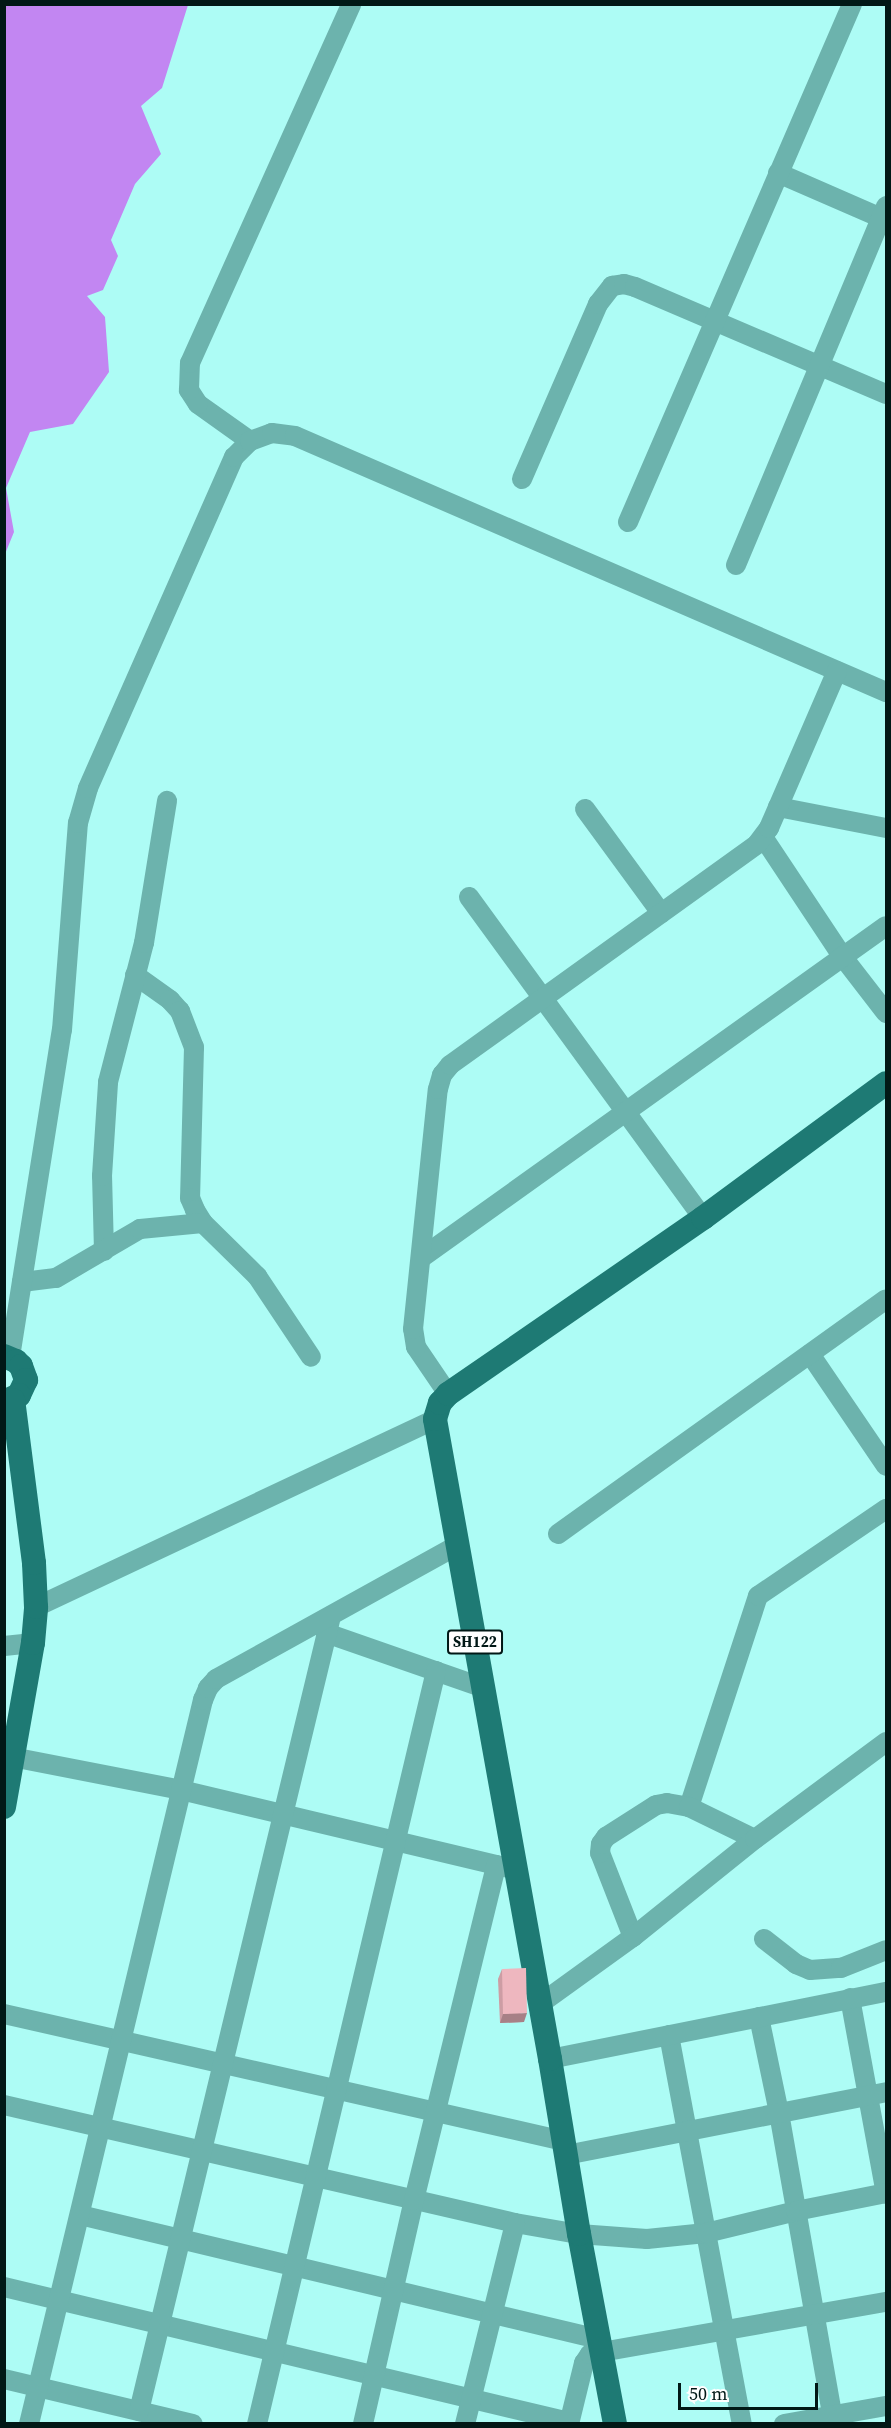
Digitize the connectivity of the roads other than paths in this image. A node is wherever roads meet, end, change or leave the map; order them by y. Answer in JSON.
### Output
{"nodes":[{"id":1,"x":351,"y":4,"type":"edge"},
{"id":2,"x":852,"y":4,"type":"edge"},
{"id":3,"x":778,"y":173,"type":"junction"},
{"id":4,"x":885,"y":215,"type":"edge"},
{"id":5,"x":714,"y":321,"type":"junction"},
{"id":6,"x":818,"y":365,"type":"junction"},
{"id":7,"x":886,"y":394,"type":"edge"},
{"id":8,"x":250,"y":441,"type":"junction"},
{"id":9,"x":522,"y":479,"type":"dead end"},
{"id":10,"x":628,"y":522,"type":"dead end"},
{"id":11,"x":736,"y":565,"type":"dead end"},
{"id":12,"x":837,"y":671,"type":"junction"},
{"id":13,"x":886,"y":692,"type":"edge"},
{"id":14,"x":167,"y":801,"type":"dead end"},
{"id":15,"x":778,"y":807,"type":"junction"},
{"id":16,"x":585,"y":809,"type":"dead end"},
{"id":17,"x":886,"y":828,"type":"edge"},
{"id":18,"x":763,"y":837,"type":"junction"},
{"id":19,"x":469,"y":897,"type":"dead end"},
{"id":20,"x":661,"y":913,"type":"junction"},
{"id":21,"x":886,"y":926,"type":"edge"},
{"id":22,"x":842,"y":956,"type":"junction"},
{"id":23,"x":135,"y":975,"type":"junction"},
{"id":24,"x":543,"y":998,"type":"junction"},
{"id":25,"x":886,"y":1013,"type":"edge"},
{"id":26,"x":886,"y":1083,"type":"edge"},
{"id":27,"x":625,"y":1110,"type":"junction"},
{"id":28,"x":703,"y":1218,"type":"junction"},
{"id":29,"x":203,"y":1223,"type":"junction"},
{"id":30,"x":104,"y":1251,"type":"junction"},
{"id":31,"x":421,"y":1258,"type":"junction"},
{"id":32,"x":22,"y":1282,"type":"junction"},
{"id":33,"x":886,"y":1299,"type":"edge"},
{"id":34,"x":810,"y":1354,"type":"junction"},
{"id":35,"x":7,"y":1357,"type":"edge"},
{"id":36,"x":311,"y":1357,"type":"dead end"},
{"id":37,"x":448,"y":1394,"type":"junction"},
{"id":38,"x":9,"y":1401,"type":"edge"},
{"id":39,"x":435,"y":1419,"type":"junction"},
{"id":40,"x":886,"y":1466,"type":"edge"},
{"id":41,"x":886,"y":1509,"type":"edge"},
{"id":42,"x":558,"y":1534,"type":"dead end"},
{"id":43,"x":458,"y":1545,"type":"junction"},
{"id":44,"x":36,"y":1607,"type":"junction"},
{"id":45,"x":328,"y":1625,"type":"junction"},
{"id":46,"x":33,"y":1643,"type":"junction"},
{"id":47,"x":4,"y":1646,"type":"edge"},
{"id":48,"x":436,"y":1671,"type":"junction"},
{"id":49,"x":484,"y":1688,"type":"junction"},
{"id":50,"x":886,"y":1742,"type":"edge"},
{"id":51,"x":12,"y":1757,"type":"junction"},
{"id":52,"x":181,"y":1790,"type":"junction"},
{"id":53,"x":4,"y":1807,"type":"edge"},
{"id":54,"x":689,"y":1807,"type":"junction"},
{"id":55,"x":281,"y":1815,"type":"junction"},
{"id":56,"x":755,"y":1839,"type":"junction"},
{"id":57,"x":395,"y":1842,"type":"junction"},
{"id":58,"x":506,"y":1868,"type":"junction"},
{"id":59,"x":633,"y":1937,"type":"junction"},
{"id":60,"x":764,"y":1939,"type":"dead end"},
{"id":61,"x":886,"y":1950,"type":"edge"},
{"id":62,"x":886,"y":1992,"type":"edge"},
{"id":63,"x":850,"y":1998,"type":"junction"},
{"id":64,"x":540,"y":2004,"type":"junction"},
{"id":65,"x":4,"y":2014,"type":"edge"},
{"id":66,"x":759,"y":2017,"type":"junction"},
{"id":67,"x":669,"y":2035,"type":"junction"},
{"id":68,"x":121,"y":2041,"type":"junction"},
{"id":69,"x":550,"y":2059,"type":"junction"},
{"id":70,"x":223,"y":2064,"type":"junction"},
{"id":71,"x":337,"y":2090,"type":"junction"},
{"id":72,"x":878,"y":2094,"type":"edge"},
{"id":73,"x":4,"y":2105,"type":"edge"},
{"id":74,"x":435,"y":2112,"type":"junction"},
{"id":75,"x":779,"y":2113,"type":"junction"},
{"id":76,"x":99,"y":2128,"type":"junction"},
{"id":77,"x":687,"y":2132,"type":"junction"},
{"id":78,"x":565,"y":2148,"type":"junction"},
{"id":79,"x":201,"y":2151,"type":"junction"},
{"id":80,"x":316,"y":2177,"type":"junction"},
{"id":81,"x":886,"y":2193,"type":"edge"},
{"id":82,"x":414,"y":2200,"type":"junction"},
{"id":83,"x":796,"y":2211,"type":"junction"},
{"id":84,"x":80,"y":2215,"type":"junction"},
{"id":85,"x":515,"y":2223,"type":"junction"},
{"id":86,"x":706,"y":2233,"type":"junction"},
{"id":87,"x":579,"y":2234,"type":"junction"},
{"id":88,"x":180,"y":2240,"type":"junction"},
{"id":89,"x":295,"y":2267,"type":"junction"},
{"id":90,"x":4,"y":2287,"type":"edge"},
{"id":91,"x":394,"y":2290,"type":"junction"},
{"id":92,"x":59,"y":2299,"type":"junction"},
{"id":93,"x":886,"y":2302,"type":"edge"},
{"id":94,"x":815,"y":2313,"type":"junction"},
{"id":95,"x":492,"y":2314,"type":"junction"},
{"id":96,"x":160,"y":2324,"type":"junction"},
{"id":97,"x":723,"y":2330,"type":"junction"},
{"id":98,"x":599,"y":2345,"type":"junction"},
{"id":99,"x":274,"y":2351,"type":"junction"},
{"id":100,"x":375,"y":2376,"type":"junction"},
{"id":101,"x":4,"y":2379,"type":"edge"},
{"id":102,"x":38,"y":2387,"type":"junction"},
{"id":103,"x":472,"y":2399,"type":"junction"},
{"id":104,"x":886,"y":2406,"type":"edge"},
{"id":105,"x":139,"y":2411,"type":"junction"},
{"id":106,"x":833,"y":2420,"type":"edge"},
{"id":107,"x":569,"y":2423,"type":"edge"},
{"id":108,"x":29,"y":2424,"type":"edge"},
{"id":109,"x":193,"y":2424,"type":"edge"},
{"id":110,"x":257,"y":2424,"type":"edge"},
{"id":111,"x":363,"y":2424,"type":"edge"},
{"id":112,"x":465,"y":2424,"type":"edge"},
{"id":113,"x":615,"y":2424,"type":"edge"},
{"id":114,"x":742,"y":2424,"type":"edge"},
{"id":115,"x":784,"y":2424,"type":"edge"}],
"edges":[{"from":1,"to":8,"type":"street"},
{"from":2,"to":3,"type":"street"},
{"from":3,"to":4,"type":"street"},
{"from":3,"to":5,"type":"street"},
{"from":4,"to":6,"type":"street"},
{"from":5,"to":6,"type":"street"},
{"from":5,"to":9,"type":"street"},
{"from":5,"to":10,"type":"street"},
{"from":6,"to":7,"type":"street"},
{"from":6,"to":11,"type":"street"},
{"from":8,"to":12,"type":"street"},
{"from":8,"to":32,"type":"street"},
{"from":12,"to":13,"type":"street"},
{"from":12,"to":15,"type":"street"},
{"from":14,"to":23,"type":"street"},
{"from":15,"to":17,"type":"street"},
{"from":15,"to":18,"type":"street"},
{"from":16,"to":20,"type":"street"},
{"from":18,"to":20,"type":"street"},
{"from":18,"to":22,"type":"street"},
{"from":19,"to":24,"type":"street"},
{"from":20,"to":24,"type":"street"},
{"from":21,"to":22,"type":"street"},
{"from":22,"to":25,"type":"street"},
{"from":22,"to":27,"type":"street"},
{"from":23,"to":29,"type":"street"},
{"from":23,"to":30,"type":"street"},
{"from":24,"to":27,"type":"street"},
{"from":24,"to":31,"type":"street"},
{"from":26,"to":28,"type":"main road"},
{"from":27,"to":28,"type":"street"},
{"from":27,"to":31,"type":"street"},
{"from":28,"to":37,"type":"main road"},
{"from":29,"to":30,"type":"street"},
{"from":29,"to":36,"type":"street"},
{"from":30,"to":32,"type":"street"},
{"from":31,"to":37,"type":"street"},
{"from":32,"to":35,"type":"street"},
{"from":33,"to":34,"type":"street"},
{"from":34,"to":40,"type":"street"},
{"from":34,"to":42,"type":"street"},
{"from":35,"to":38,"type":"main road"},
{"from":37,"to":39,"type":"main road"},
{"from":38,"to":44,"type":"main road"},
{"from":39,"to":43,"type":"main road","number":"SH122"},
{"from":39,"to":44,"type":"street"},
{"from":41,"to":54,"type":"street"},
{"from":43,"to":45,"type":"street"},
{"from":43,"to":49,"type":"main road","number":"SH122"},
{"from":44,"to":46,"type":"main road"},
{"from":45,"to":48,"type":"street"},
{"from":45,"to":52,"type":"street"},
{"from":45,"to":55,"type":"street"},
{"from":46,"to":47,"type":"street"},
{"from":46,"to":51,"type":"main road"},
{"from":48,"to":49,"type":"street"},
{"from":48,"to":57,"type":"street"},
{"from":49,"to":58,"type":"main road","number":"SH122"},
{"from":50,"to":56,"type":"street"},
{"from":51,"to":52,"type":"street"},
{"from":51,"to":53,"type":"main road"},
{"from":52,"to":55,"type":"street"},
{"from":52,"to":68,"type":"street"},
{"from":54,"to":56,"type":"street"},
{"from":54,"to":59,"type":"street"},
{"from":55,"to":57,"type":"street"},
{"from":55,"to":70,"type":"street"},
{"from":56,"to":59,"type":"street"},
{"from":57,"to":58,"type":"street"},
{"from":57,"to":71,"type":"street"},
{"from":58,"to":64,"type":"main road","number":"SH122"},
{"from":58,"to":74,"type":"street"},
{"from":59,"to":64,"type":"street"},
{"from":60,"to":61,"type":"street"},
{"from":62,"to":63,"type":"street"},
{"from":63,"to":66,"type":"street"},
{"from":63,"to":72,"type":"street"},
{"from":64,"to":69,"type":"main road","number":"SH122"},
{"from":65,"to":68,"type":"street"},
{"from":66,"to":67,"type":"street"},
{"from":66,"to":75,"type":"street"},
{"from":67,"to":69,"type":"street"},
{"from":67,"to":77,"type":"street"},
{"from":68,"to":70,"type":"street"},
{"from":68,"to":76,"type":"street"},
{"from":69,"to":78,"type":"main road","number":"SH122"},
{"from":70,"to":71,"type":"street"},
{"from":70,"to":79,"type":"street"},
{"from":71,"to":74,"type":"street"},
{"from":71,"to":80,"type":"street"},
{"from":72,"to":75,"type":"street"},
{"from":72,"to":81,"type":"street"},
{"from":73,"to":76,"type":"street"},
{"from":74,"to":78,"type":"street"},
{"from":74,"to":82,"type":"street"},
{"from":75,"to":77,"type":"street"},
{"from":75,"to":83,"type":"street"},
{"from":76,"to":79,"type":"street"},
{"from":76,"to":84,"type":"street"},
{"from":77,"to":78,"type":"street"},
{"from":77,"to":86,"type":"street"},
{"from":78,"to":87,"type":"main road","number":"SH122"},
{"from":79,"to":80,"type":"street"},
{"from":79,"to":88,"type":"street"},
{"from":80,"to":82,"type":"street"},
{"from":80,"to":89,"type":"street"},
{"from":81,"to":83,"type":"street"},
{"from":82,"to":85,"type":"street"},
{"from":82,"to":91,"type":"street"},
{"from":83,"to":86,"type":"street"},
{"from":83,"to":94,"type":"street"},
{"from":84,"to":88,"type":"street"},
{"from":84,"to":92,"type":"street"},
{"from":85,"to":87,"type":"street"},
{"from":85,"to":95,"type":"street"},
{"from":86,"to":87,"type":"street"},
{"from":86,"to":97,"type":"street"},
{"from":87,"to":98,"type":"main road","number":"SH122"},
{"from":88,"to":89,"type":"street"},
{"from":88,"to":96,"type":"street"},
{"from":89,"to":91,"type":"street"},
{"from":89,"to":99,"type":"street"},
{"from":90,"to":92,"type":"street"},
{"from":91,"to":95,"type":"street"},
{"from":91,"to":100,"type":"street"},
{"from":92,"to":96,"type":"street"},
{"from":92,"to":102,"type":"street"},
{"from":93,"to":94,"type":"street"},
{"from":94,"to":97,"type":"street"},
{"from":94,"to":106,"type":"street"},
{"from":95,"to":98,"type":"street"},
{"from":95,"to":103,"type":"street"},
{"from":96,"to":99,"type":"street"},
{"from":96,"to":105,"type":"street"},
{"from":97,"to":98,"type":"street"},
{"from":97,"to":114,"type":"street"},
{"from":98,"to":107,"type":"street"},
{"from":98,"to":113,"type":"main road","number":"SH122"},
{"from":99,"to":100,"type":"street"},
{"from":99,"to":110,"type":"street"},
{"from":100,"to":103,"type":"street"},
{"from":100,"to":111,"type":"street"},
{"from":101,"to":102,"type":"street"},
{"from":102,"to":105,"type":"street"},
{"from":102,"to":108,"type":"street"},
{"from":103,"to":107,"type":"street"},
{"from":103,"to":112,"type":"street"},
{"from":104,"to":106,"type":"street"},
{"from":105,"to":109,"type":"street"},
{"from":106,"to":115,"type":"street"}]}
